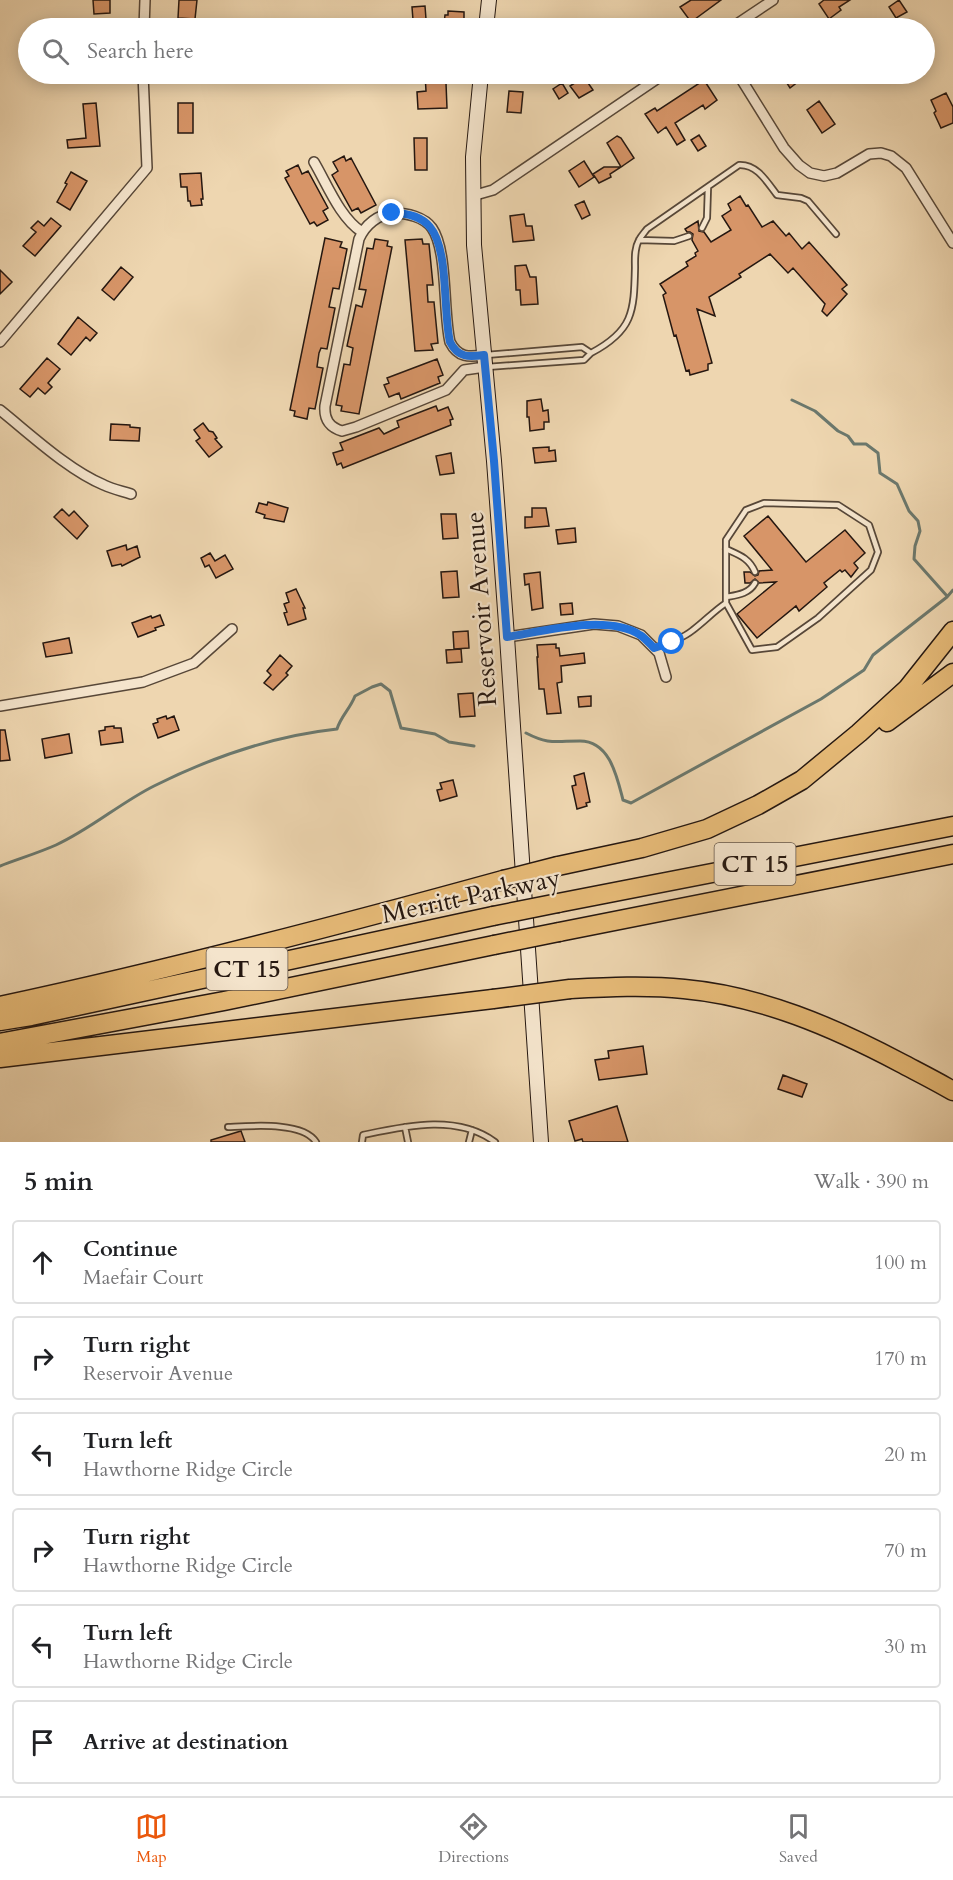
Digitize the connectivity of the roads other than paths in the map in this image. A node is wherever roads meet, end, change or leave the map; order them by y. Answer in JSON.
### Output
{"nodes":[{"id":1,"x":145,"y":0,"type":"edge"},
{"id":2,"x":489,"y":0,"type":"edge"},
{"id":3,"x":773,"y":0,"type":"edge"},
{"id":4,"x":144,"y":18,"type":"edge"},
{"id":5,"x":487,"y":18,"type":"edge"},
{"id":6,"x":745,"y":18,"type":"edge"},
{"id":7,"x":143,"y":84,"type":"edge"},
{"id":8,"x":480,"y":84,"type":"edge"},
{"id":9,"x":649,"y":84,"type":"edge"},
{"id":10,"x":744,"y":84,"type":"edge"},
{"id":11,"x":314,"y":162,"type":"dead end"},
{"id":12,"x":708,"y":187,"type":"junction"},
{"id":13,"x":472,"y":196,"type":"junction"},
{"id":14,"x":702,"y":228,"type":"dead end"},
{"id":15,"x":362,"y":232,"type":"junction"},
{"id":16,"x":836,"y":234,"type":"dead end"},
{"id":17,"x":689,"y":236,"type":"dead end"},
{"id":18,"x":639,"y":240,"type":"junction"},
{"id":19,"x":953,"y":243,"type":"edge"},
{"id":20,"x":0,"y":342,"type":"edge"},
{"id":21,"x":591,"y":353,"type":"junction"},
{"id":22,"x":484,"y":361,"type":"junction"},
{"id":23,"x":0,"y":410,"type":"edge"},
{"id":24,"x":131,"y":494,"type":"dead end"},
{"id":25,"x":726,"y":549,"type":"junction"},
{"id":26,"x":755,"y":572,"type":"dead end"},
{"id":27,"x":755,"y":583,"type":"dead end"},
{"id":28,"x":726,"y":597,"type":"junction"},
{"id":29,"x":726,"y":603,"type":"junction"},
{"id":30,"x":232,"y":629,"type":"dead end"},
{"id":31,"x":953,"y":631,"type":"edge"},
{"id":32,"x":507,"y":637,"type":"junction"},
{"id":33,"x":654,"y":648,"type":"junction"},
{"id":34,"x":953,"y":673,"type":"edge"},
{"id":35,"x":666,"y":677,"type":"dead end"},
{"id":36,"x":0,"y":706,"type":"edge"},
{"id":37,"x":801,"y":780,"type":"junction"},
{"id":38,"x":953,"y":826,"type":"edge"},
{"id":39,"x":953,"y":854,"type":"edge"},
{"id":40,"x":0,"y":1006,"type":"edge"},
{"id":41,"x":0,"y":1020,"type":"edge"},
{"id":42,"x":0,"y":1043,"type":"edge"},
{"id":43,"x":0,"y":1058,"type":"edge"},
{"id":44,"x":953,"y":1091,"type":"edge"},
{"id":45,"x":228,"y":1127,"type":"dead end"},
{"id":46,"x":405,"y":1127,"type":"junction"},
{"id":47,"x":472,"y":1130,"type":"junction"},
{"id":48,"x":316,"y":1142,"type":"edge"},
{"id":49,"x":362,"y":1142,"type":"edge"},
{"id":50,"x":408,"y":1142,"type":"edge"},
{"id":51,"x":469,"y":1142,"type":"edge"},
{"id":52,"x":495,"y":1142,"type":"edge"},
{"id":53,"x":541,"y":1142,"type":"edge"}],
"edges":[{"from":1,"to":4,"type":"street"},
{"from":2,"to":5,"type":"main road"},
{"from":3,"to":6,"type":"street"},
{"from":7,"to":20,"type":"street"},
{"from":8,"to":13,"type":"main road","name":"Reservoir Avenue"},
{"from":9,"to":13,"type":"street"},
{"from":10,"to":19,"type":"street"},
{"from":11,"to":15,"type":"street"},
{"from":12,"to":14,"type":"lane"},
{"from":12,"to":16,"type":"lane"},
{"from":12,"to":18,"type":"lane"},
{"from":13,"to":22,"type":"main road","name":"Reservoir Avenue"},
{"from":15,"to":22,"type":"street"},
{"from":15,"to":22,"type":"street"},
{"from":17,"to":18,"type":"lane"},
{"from":18,"to":21,"type":"lane"},
{"from":21,"to":22,"type":"lane"},
{"from":21,"to":22,"type":"lane"},
{"from":22,"to":32,"type":"main road","name":"Reservoir Avenue"},
{"from":23,"to":24,"type":"street"},
{"from":25,"to":26,"type":"lane"},
{"from":25,"to":28,"type":"lane"},
{"from":25,"to":29,"type":"lane"},
{"from":27,"to":28,"type":"lane"},
{"from":28,"to":29,"type":"lane"},
{"from":29,"to":33,"type":"lane"},
{"from":30,"to":36,"type":"street"},
{"from":31,"to":37,"type":"highway"},
{"from":32,"to":33,"type":"street"},
{"from":32,"to":53,"type":"main road","name":"Reservoir Avenue"},
{"from":33,"to":35,"type":"street"},
{"from":34,"to":37,"type":"highway"},
{"from":37,"to":40,"type":"highway","bridge":true},
{"from":38,"to":41,"type":"highway","name":"Merritt Parkway","number":"CT 15","bridge":true},
{"from":39,"to":42,"type":"highway","name":"Merritt Parkway","number":"CT 15","bridge":true},
{"from":43,"to":44,"type":"highway","bridge":true},
{"from":45,"to":48,"type":"lane"},
{"from":46,"to":47,"type":"lane"},
{"from":46,"to":49,"type":"lane"},
{"from":46,"to":50,"type":"lane"},
{"from":47,"to":51,"type":"lane"},
{"from":47,"to":52,"type":"lane"}]}
